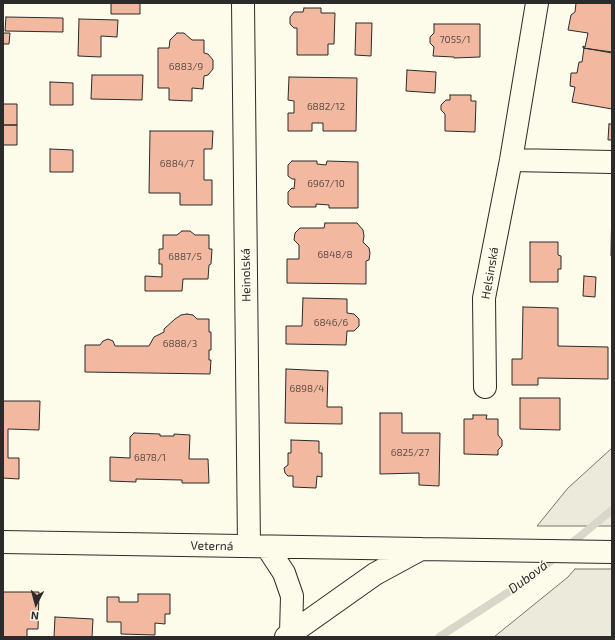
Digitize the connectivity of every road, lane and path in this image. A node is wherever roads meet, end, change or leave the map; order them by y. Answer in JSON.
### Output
{"nodes":[{"id":1,"x":243,"y":3,"type":"edge"},
{"id":2,"x":537,"y":3,"type":"edge"},
{"id":3,"x":511,"y":160,"type":"junction"},
{"id":4,"x":612,"y":162,"type":"edge"},
{"id":5,"x":486,"y":387,"type":"dead end"},
{"id":6,"x":3,"y":542,"type":"edge"},
{"id":7,"x":258,"y":546,"type":"junction"},
{"id":8,"x":421,"y":549,"type":"junction"},
{"id":9,"x":612,"y":552,"type":"edge"},
{"id":10,"x":289,"y":635,"type":"edge"}],
"edges":[{"from":1,"to":7,"type":"street","name":"Heinolská"},
{"from":2,"to":3,"type":"street","name":"Helsinská"},
{"from":3,"to":4,"type":"street"},
{"from":3,"to":5,"type":"street","name":"Helsinská"},
{"from":6,"to":7,"type":"street","name":"Veterná"},
{"from":7,"to":8,"type":"street","name":"Veterná"},
{"from":7,"to":10,"type":"street"},
{"from":8,"to":9,"type":"street","name":"Veterná"},
{"from":8,"to":10,"type":"street"}]}
